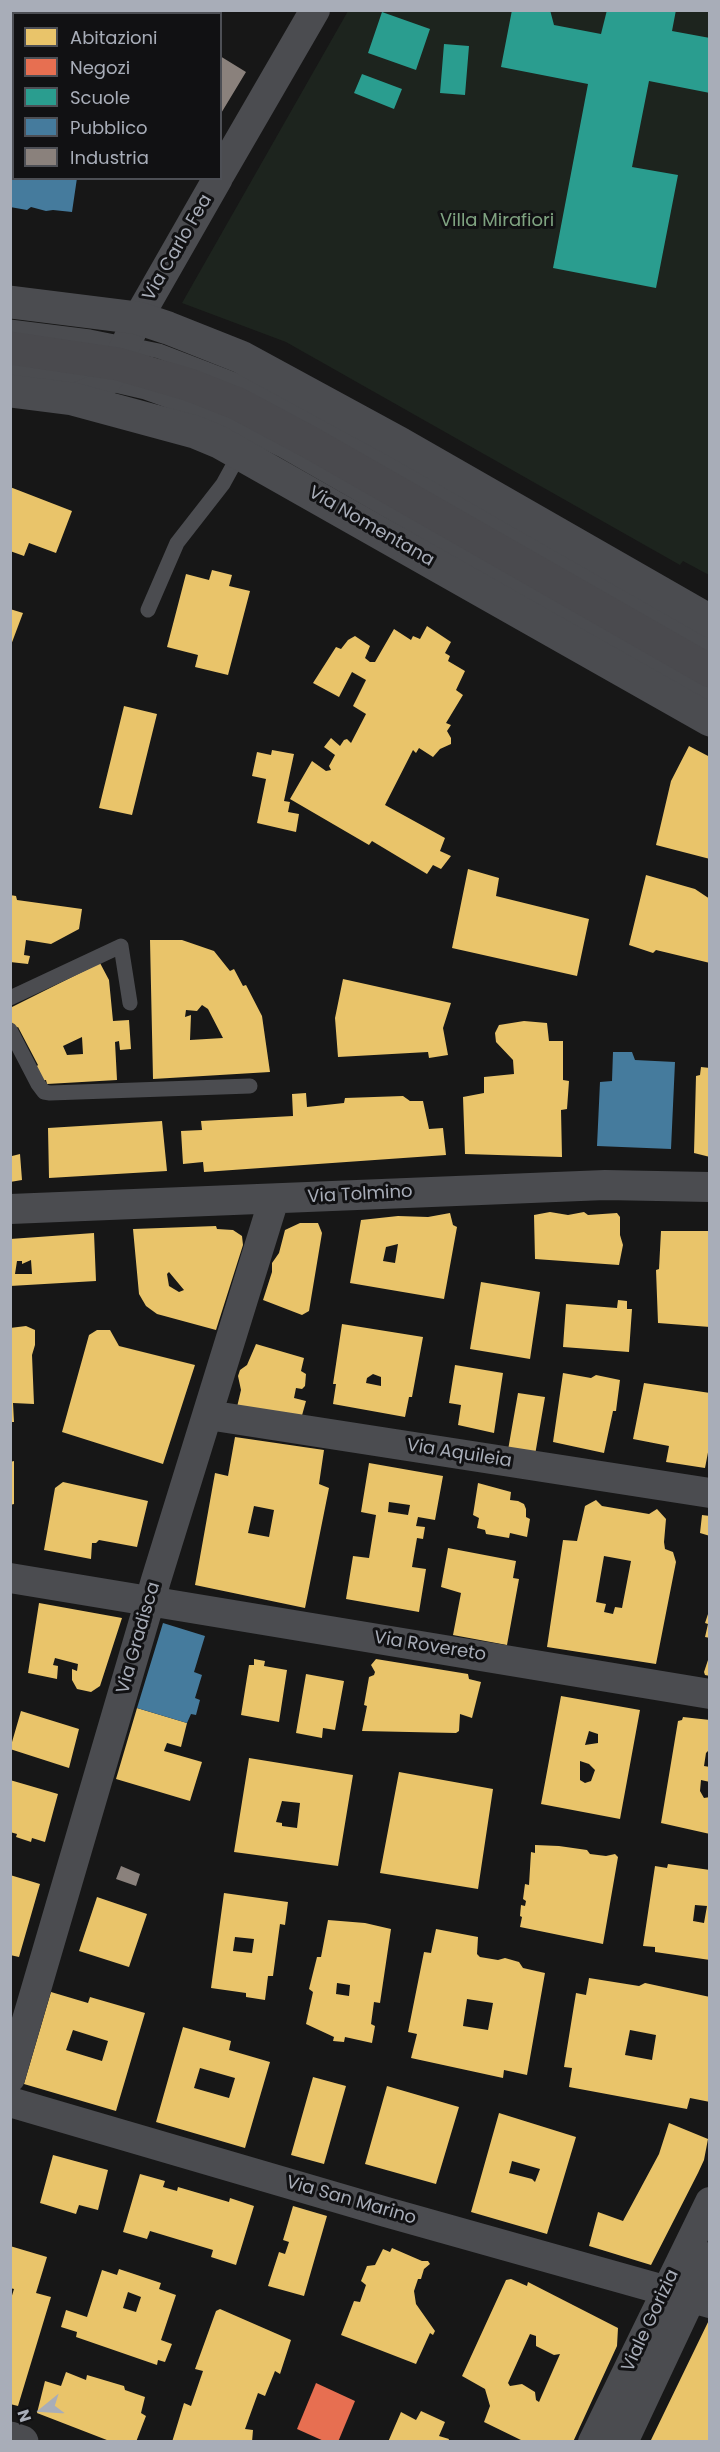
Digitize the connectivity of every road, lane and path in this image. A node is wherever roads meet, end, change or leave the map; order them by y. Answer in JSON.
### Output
{"nodes":[{"id":1,"x":315,"y":10,"type":"edge"},
{"id":2,"x":222,"y":171,"type":"edge"},
{"id":3,"x":217,"y":180,"type":"edge"},
{"id":4,"x":10,"y":302,"type":"edge"},
{"id":5,"x":10,"y":327,"type":"edge"},
{"id":6,"x":10,"y":348,"type":"edge"},
{"id":7,"x":122,"y":352,"type":"junction"},
{"id":8,"x":10,"y":370,"type":"edge"},
{"id":9,"x":10,"y":391,"type":"edge"},
{"id":10,"x":73,"y":399,"type":"junction"},
{"id":11,"x":240,"y":453,"type":"junction"},
{"id":12,"x":148,"y":610,"type":"dead end"},
{"id":13,"x":710,"y":621,"type":"edge"},
{"id":14,"x":710,"y":646,"type":"edge"},
{"id":15,"x":710,"y":670,"type":"edge"},
{"id":16,"x":710,"y":696,"type":"edge"},
{"id":17,"x":710,"y":720,"type":"edge"},
{"id":18,"x":10,"y":998,"type":"edge"},
{"id":19,"x":130,"y":1003,"type":"dead end"},
{"id":20,"x":10,"y":1030,"type":"edge"},
{"id":21,"x":250,"y":1086,"type":"dead end"},
{"id":22,"x":710,"y":1187,"type":"edge"},
{"id":23,"x":274,"y":1199,"type":"junction"},
{"id":24,"x":10,"y":1209,"type":"edge"},
{"id":25,"x":208,"y":1415,"type":"junction"},
{"id":26,"x":710,"y":1493,"type":"edge"},
{"id":27,"x":10,"y":1578,"type":"edge"},
{"id":28,"x":150,"y":1601,"type":"junction"},
{"id":29,"x":710,"y":1694,"type":"edge"},
{"id":30,"x":10,"y":2078,"type":"edge"},
{"id":31,"x":10,"y":2102,"type":"edge"},
{"id":32,"x":710,"y":2202,"type":"edge"},
{"id":33,"x":710,"y":2257,"type":"edge"},
{"id":34,"x":689,"y":2297,"type":"edge"},
{"id":35,"x":10,"y":2438,"type":"edge"},
{"id":36,"x":22,"y":2442,"type":"edge"},
{"id":37,"x":593,"y":2442,"type":"edge"},
{"id":38,"x":623,"y":2442,"type":"edge"}],
"edges":[{"from":1,"to":2,"type":"street","name":"Via Carlo Fea"},
{"from":3,"to":7,"type":"street","name":"Via Carlo Fea"},
{"from":4,"to":7,"type":"street","name":"Via Nomentana"},
{"from":5,"to":7,"type":"lane","name":"Via Nomentana"},
{"from":6,"to":7,"type":"main road","name":"Via Nomentana"},
{"from":7,"to":8,"type":"lane","name":"Via Nomentana"},
{"from":7,"to":10,"type":"street"},
{"from":7,"to":13,"type":"street","name":"Via Nomentana"},
{"from":7,"to":14,"type":"lane","name":"Via Nomentana"},
{"from":7,"to":15,"type":"main road","name":"Via Nomentana"},
{"from":7,"to":16,"type":"lane","name":"Via Nomentana"},
{"from":9,"to":10,"type":"street","name":"Via Nomentana"},
{"from":10,"to":11,"type":"street","name":"Via Nomentana"},
{"from":11,"to":12,"type":"lane"},
{"from":11,"to":17,"type":"street","name":"Via Nomentana"},
{"from":18,"to":19,"type":"lane"},
{"from":20,"to":21,"type":"lane"},
{"from":22,"to":23,"type":"street","name":"Via Tolmino"},
{"from":23,"to":24,"type":"street","name":"Via Tolmino"},
{"from":23,"to":25,"type":"street","name":"Via Gradisca"},
{"from":25,"to":26,"type":"street","name":"Via Aquileia"},
{"from":25,"to":28,"type":"street","name":"Via Gradisca"},
{"from":27,"to":28,"type":"street","name":"Via Rovereto"},
{"from":28,"to":29,"type":"street","name":"Via Rovereto"},
{"from":28,"to":30,"type":"street","name":"Via Gradisca"},
{"from":31,"to":34,"type":"street","name":"Via San Marino"},
{"from":32,"to":34,"type":"street","name":"Viale Gorizia"},
{"from":33,"to":34,"type":"street","name":"Viale Gorizia"},
{"from":34,"to":37,"type":"street","name":"Viale Gorizia"},
{"from":34,"to":38,"type":"street","name":"Viale Gorizia"},
{"from":35,"to":36,"type":"street"}]}
